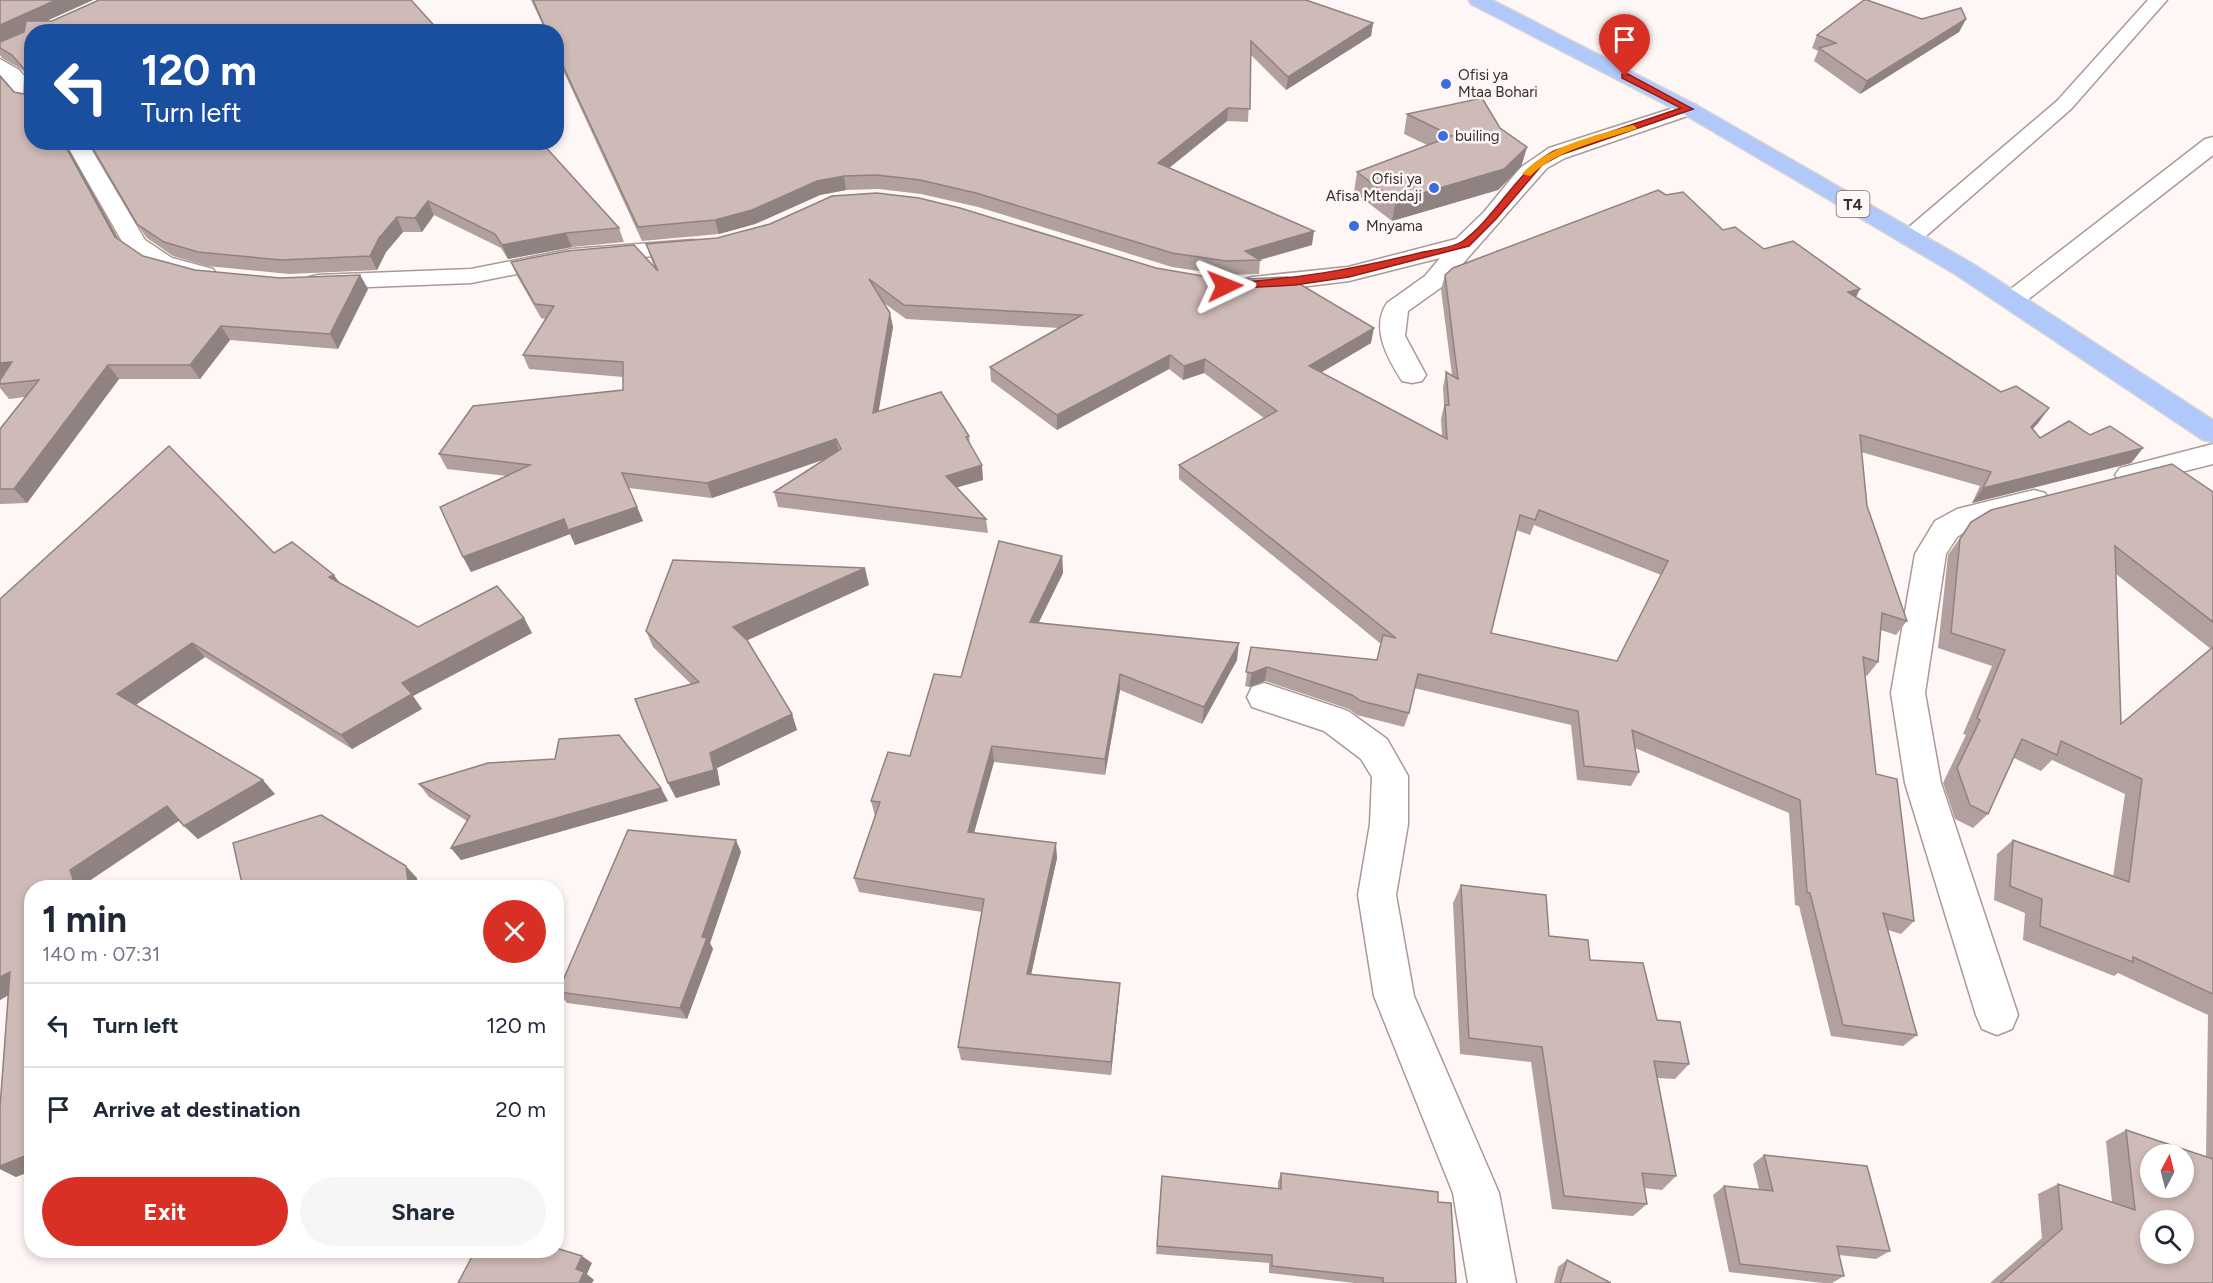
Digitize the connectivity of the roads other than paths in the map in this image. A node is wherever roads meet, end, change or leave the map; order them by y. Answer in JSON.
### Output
{"nodes":[{"id":1,"x":1478,"y":0,"type":"edge"},
{"id":2,"x":2158,"y":0,"type":"edge"},
{"id":3,"x":0,"y":65,"type":"edge"},
{"id":4,"x":24,"y":90,"type":"edge"},
{"id":5,"x":1689,"y":109,"type":"junction"},
{"id":6,"x":2213,"y":144,"type":"edge"},
{"id":7,"x":81,"y":150,"type":"edge"},
{"id":8,"x":1910,"y":238,"type":"junction"},
{"id":9,"x":720,"y":243,"type":"edge"},
{"id":10,"x":1465,"y":244,"type":"junction"},
{"id":11,"x":229,"y":277,"type":"edge"},
{"id":12,"x":300,"y":283,"type":"edge"},
{"id":13,"x":1225,"y":286,"type":"edge"},
{"id":14,"x":2013,"y":300,"type":"junction"},
{"id":15,"x":1412,"y":375,"type":"dead end"},
{"id":16,"x":2213,"y":433,"type":"edge"},
{"id":17,"x":2213,"y":454,"type":"edge"},
{"id":18,"x":2102,"y":482,"type":"edge"},
{"id":19,"x":2069,"y":491,"type":"edge"},
{"id":20,"x":1264,"y":697,"type":"dead end"},
{"id":21,"x":1997,"y":1015,"type":"dead end"},
{"id":22,"x":1492,"y":1283,"type":"edge"}],
"edges":[{"from":1,"to":5,"type":"highway","number":"T4"},
{"from":2,"to":8,"type":"street"},
{"from":3,"to":4,"type":"street"},
{"from":5,"to":8,"type":"highway","number":"T4"},
{"from":5,"to":10,"type":"street"},
{"from":6,"to":14,"type":"street"},
{"from":7,"to":11,"type":"street"},
{"from":8,"to":14,"type":"highway","number":"T4"},
{"from":9,"to":12,"type":"street"},
{"from":10,"to":13,"type":"street"},
{"from":10,"to":15,"type":"street"},
{"from":14,"to":16,"type":"highway","number":"T4"},
{"from":17,"to":18,"type":"street"},
{"from":19,"to":21,"type":"street"},
{"from":20,"to":22,"type":"street"}]}
